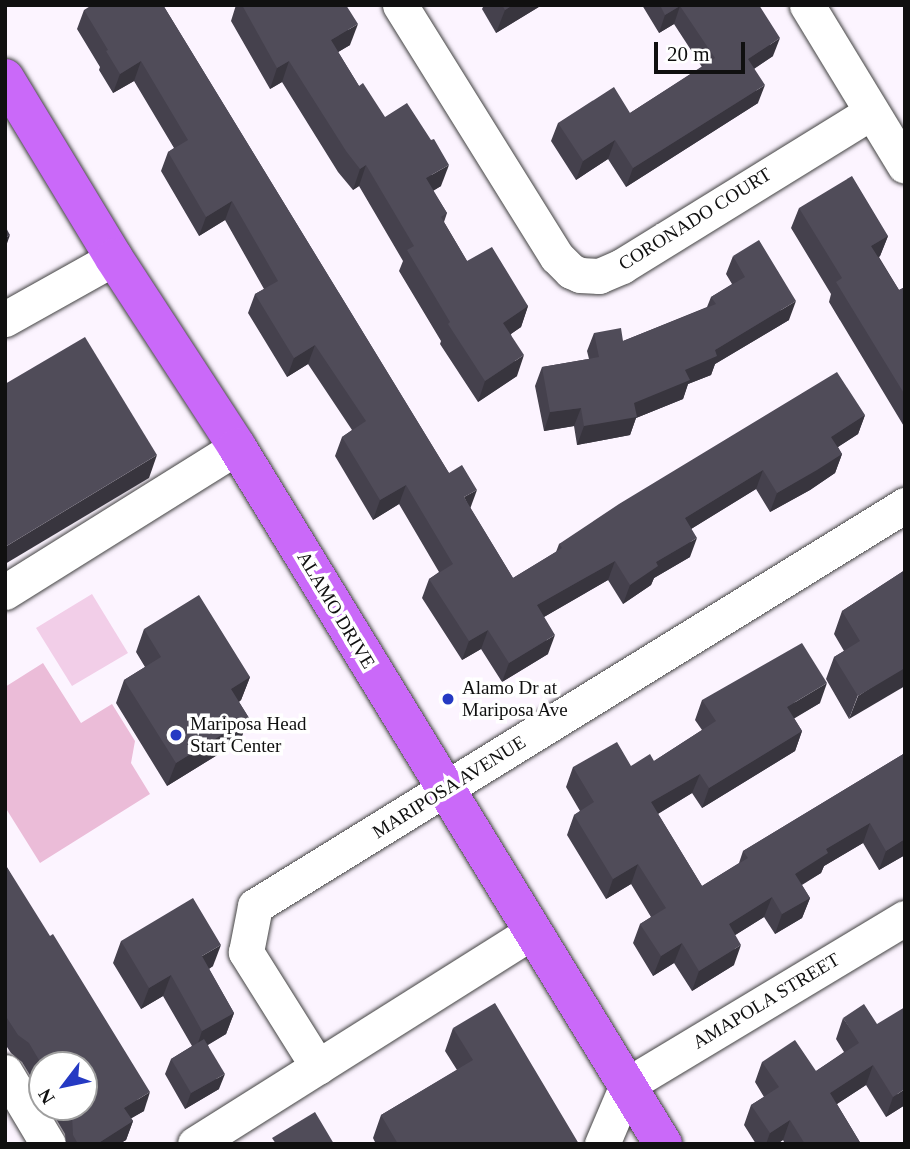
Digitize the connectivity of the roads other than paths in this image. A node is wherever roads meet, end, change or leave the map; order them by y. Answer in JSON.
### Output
{"nodes":[{"id":1,"x":400,"y":5,"type":"edge"},
{"id":2,"x":807,"y":5,"type":"edge"},
{"id":3,"x":5,"y":78,"type":"edge"},
{"id":4,"x":871,"y":112,"type":"junction"},
{"id":5,"x":905,"y":166,"type":"edge"},
{"id":6,"x":114,"y":258,"type":"junction"},
{"id":7,"x":5,"y":319,"type":"edge"},
{"id":8,"x":237,"y":447,"type":"junction"},
{"id":9,"x":905,"y":505,"type":"edge"},
{"id":10,"x":5,"y":592,"type":"edge"},
{"id":11,"x":446,"y":790,"type":"junction"},
{"id":12,"x":905,"y":918,"type":"edge"},
{"id":13,"x":533,"y":932,"type":"junction"},
{"id":14,"x":318,"y":1067,"type":"junction"},
{"id":15,"x":5,"y":1072,"type":"edge"},
{"id":16,"x":627,"y":1085,"type":"junction"},
{"id":17,"x":218,"y":1138,"type":"edge"},
{"id":18,"x":48,"y":1144,"type":"edge"},
{"id":19,"x":601,"y":1144,"type":"edge"},
{"id":20,"x":663,"y":1144,"type":"edge"}],
"edges":[{"from":1,"to":4,"type":"street","name":"CORONADO COURT"},
{"from":2,"to":4,"type":"street"},
{"from":3,"to":6,"type":"main road","name":"ALAMO DRIVE"},
{"from":4,"to":5,"type":"street"},
{"from":6,"to":7,"type":"street"},
{"from":6,"to":8,"type":"main road","name":"ALAMO DRIVE"},
{"from":8,"to":10,"type":"street"},
{"from":8,"to":11,"type":"main road","name":"ALAMO DRIVE"},
{"from":9,"to":11,"type":"street","name":"MARIPOSA AVENUE"},
{"from":11,"to":13,"type":"main road","name":"ALAMO DRIVE"},
{"from":11,"to":14,"type":"street","name":"MARIPOSA AVENUE"},
{"from":12,"to":16,"type":"street","name":"AMAPOLA STREET"},
{"from":13,"to":14,"type":"street"},
{"from":13,"to":16,"type":"main road","name":"ALAMO DRIVE"},
{"from":14,"to":17,"type":"street"},
{"from":15,"to":18,"type":"street"},
{"from":16,"to":19,"type":"street"},
{"from":16,"to":20,"type":"main road","name":"ALAMO DRIVE"}]}
